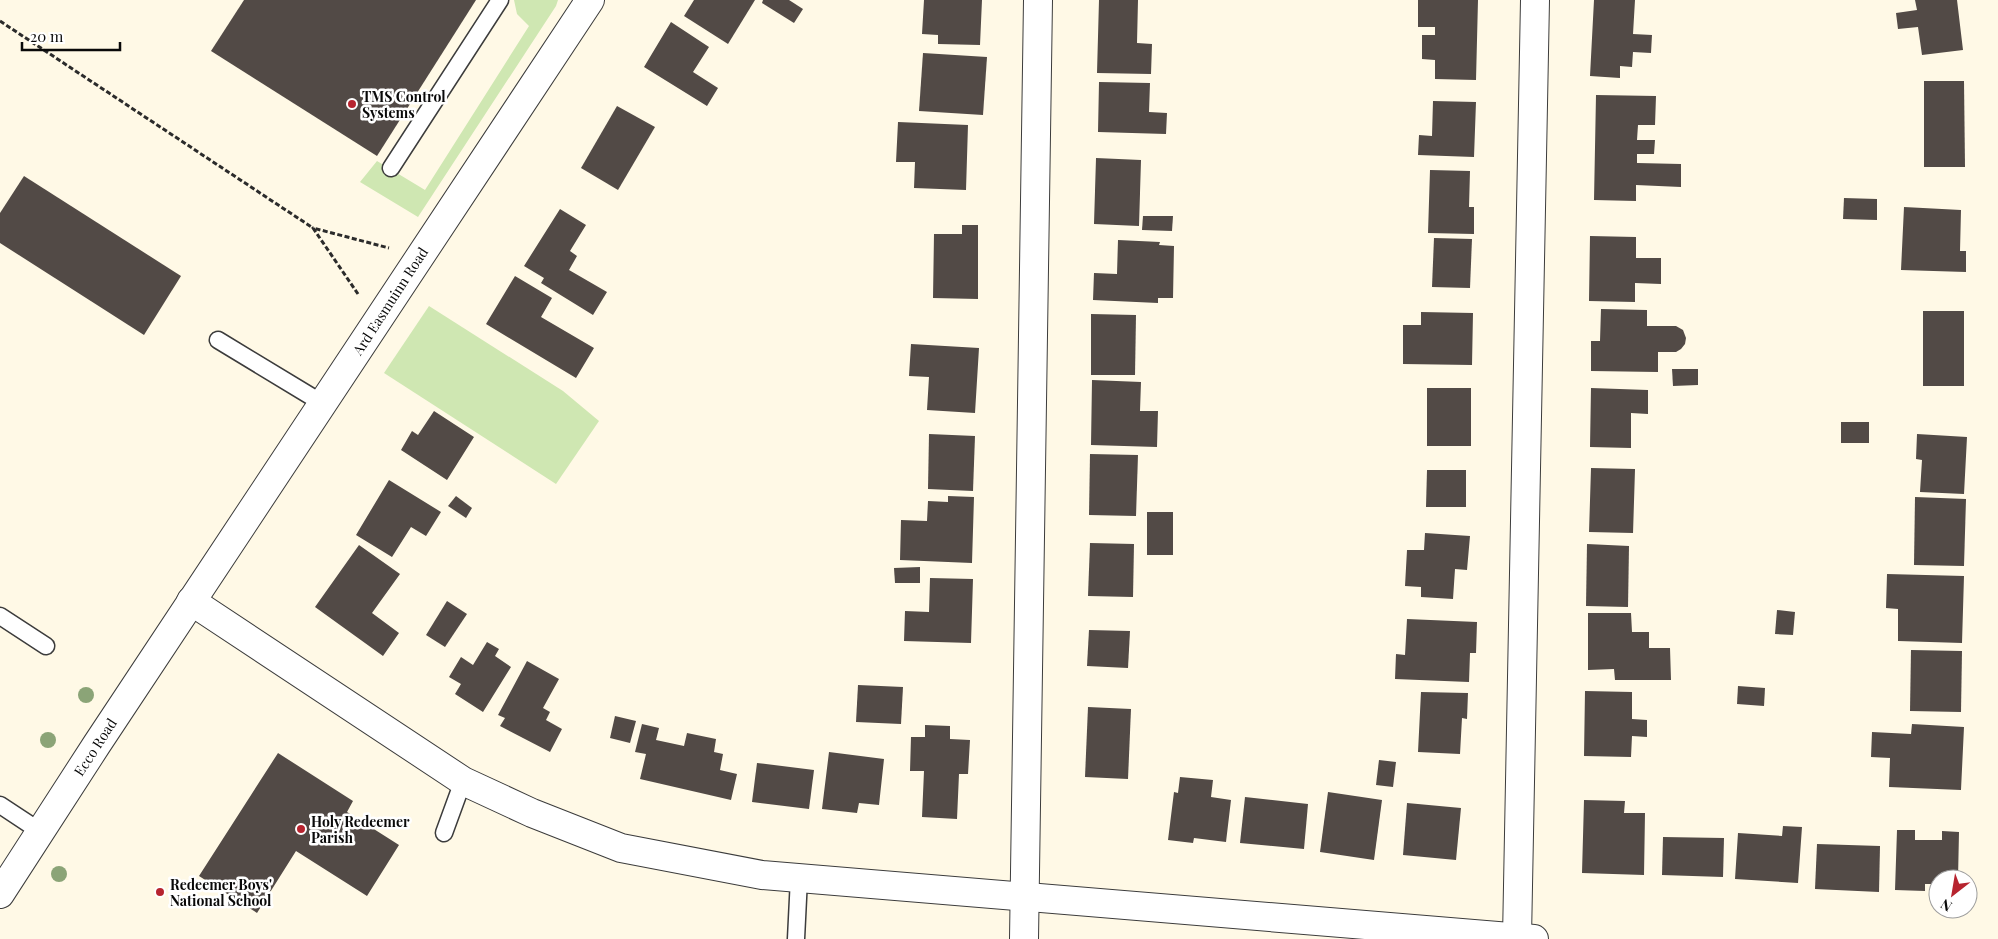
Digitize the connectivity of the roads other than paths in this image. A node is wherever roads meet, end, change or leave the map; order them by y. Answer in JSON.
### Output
{"nodes":[{"id":1,"x":500,"y":0,"type":"edge"},
{"id":2,"x":590,"y":0,"type":"edge"},
{"id":3,"x":1038,"y":0,"type":"edge"},
{"id":4,"x":1535,"y":0,"type":"edge"},
{"id":5,"x":391,"y":168,"type":"dead end"},
{"id":6,"x":218,"y":340,"type":"dead end"},
{"id":7,"x":322,"y":404,"type":"junction"},
{"id":8,"x":191,"y":601,"type":"junction"},
{"id":9,"x":0,"y":616,"type":"edge"},
{"id":10,"x":46,"y":646,"type":"dead end"},
{"id":11,"x":463,"y":781,"type":"junction"},
{"id":12,"x":0,"y":805,"type":"edge"},
{"id":13,"x":41,"y":832,"type":"junction"},
{"id":14,"x":444,"y":833,"type":"dead end"},
{"id":15,"x":799,"y":878,"type":"junction"},
{"id":16,"x":0,"y":894,"type":"edge"},
{"id":17,"x":1025,"y":896,"type":"junction"},
{"id":18,"x":1526,"y":938,"type":"edge"},
{"id":19,"x":796,"y":939,"type":"edge"},
{"id":20,"x":1024,"y":939,"type":"edge"}],
"edges":[{"from":1,"to":5,"type":"lane"},
{"from":2,"to":7,"type":"street","name":"Ard Easmuinn Road"},
{"from":3,"to":17,"type":"street"},
{"from":4,"to":18,"type":"street"},
{"from":6,"to":7,"type":"lane"},
{"from":7,"to":8,"type":"street","name":"Ard Easmuinn Road"},
{"from":8,"to":11,"type":"street"},
{"from":8,"to":13,"type":"street","name":"Ecco Road"},
{"from":9,"to":10,"type":"lane"},
{"from":11,"to":14,"type":"lane"},
{"from":11,"to":15,"type":"street"},
{"from":12,"to":13,"type":"lane"},
{"from":13,"to":16,"type":"street","name":"Ecco Road"},
{"from":15,"to":17,"type":"street"},
{"from":15,"to":19,"type":"lane"},
{"from":17,"to":18,"type":"street"},
{"from":17,"to":20,"type":"street"}]}
